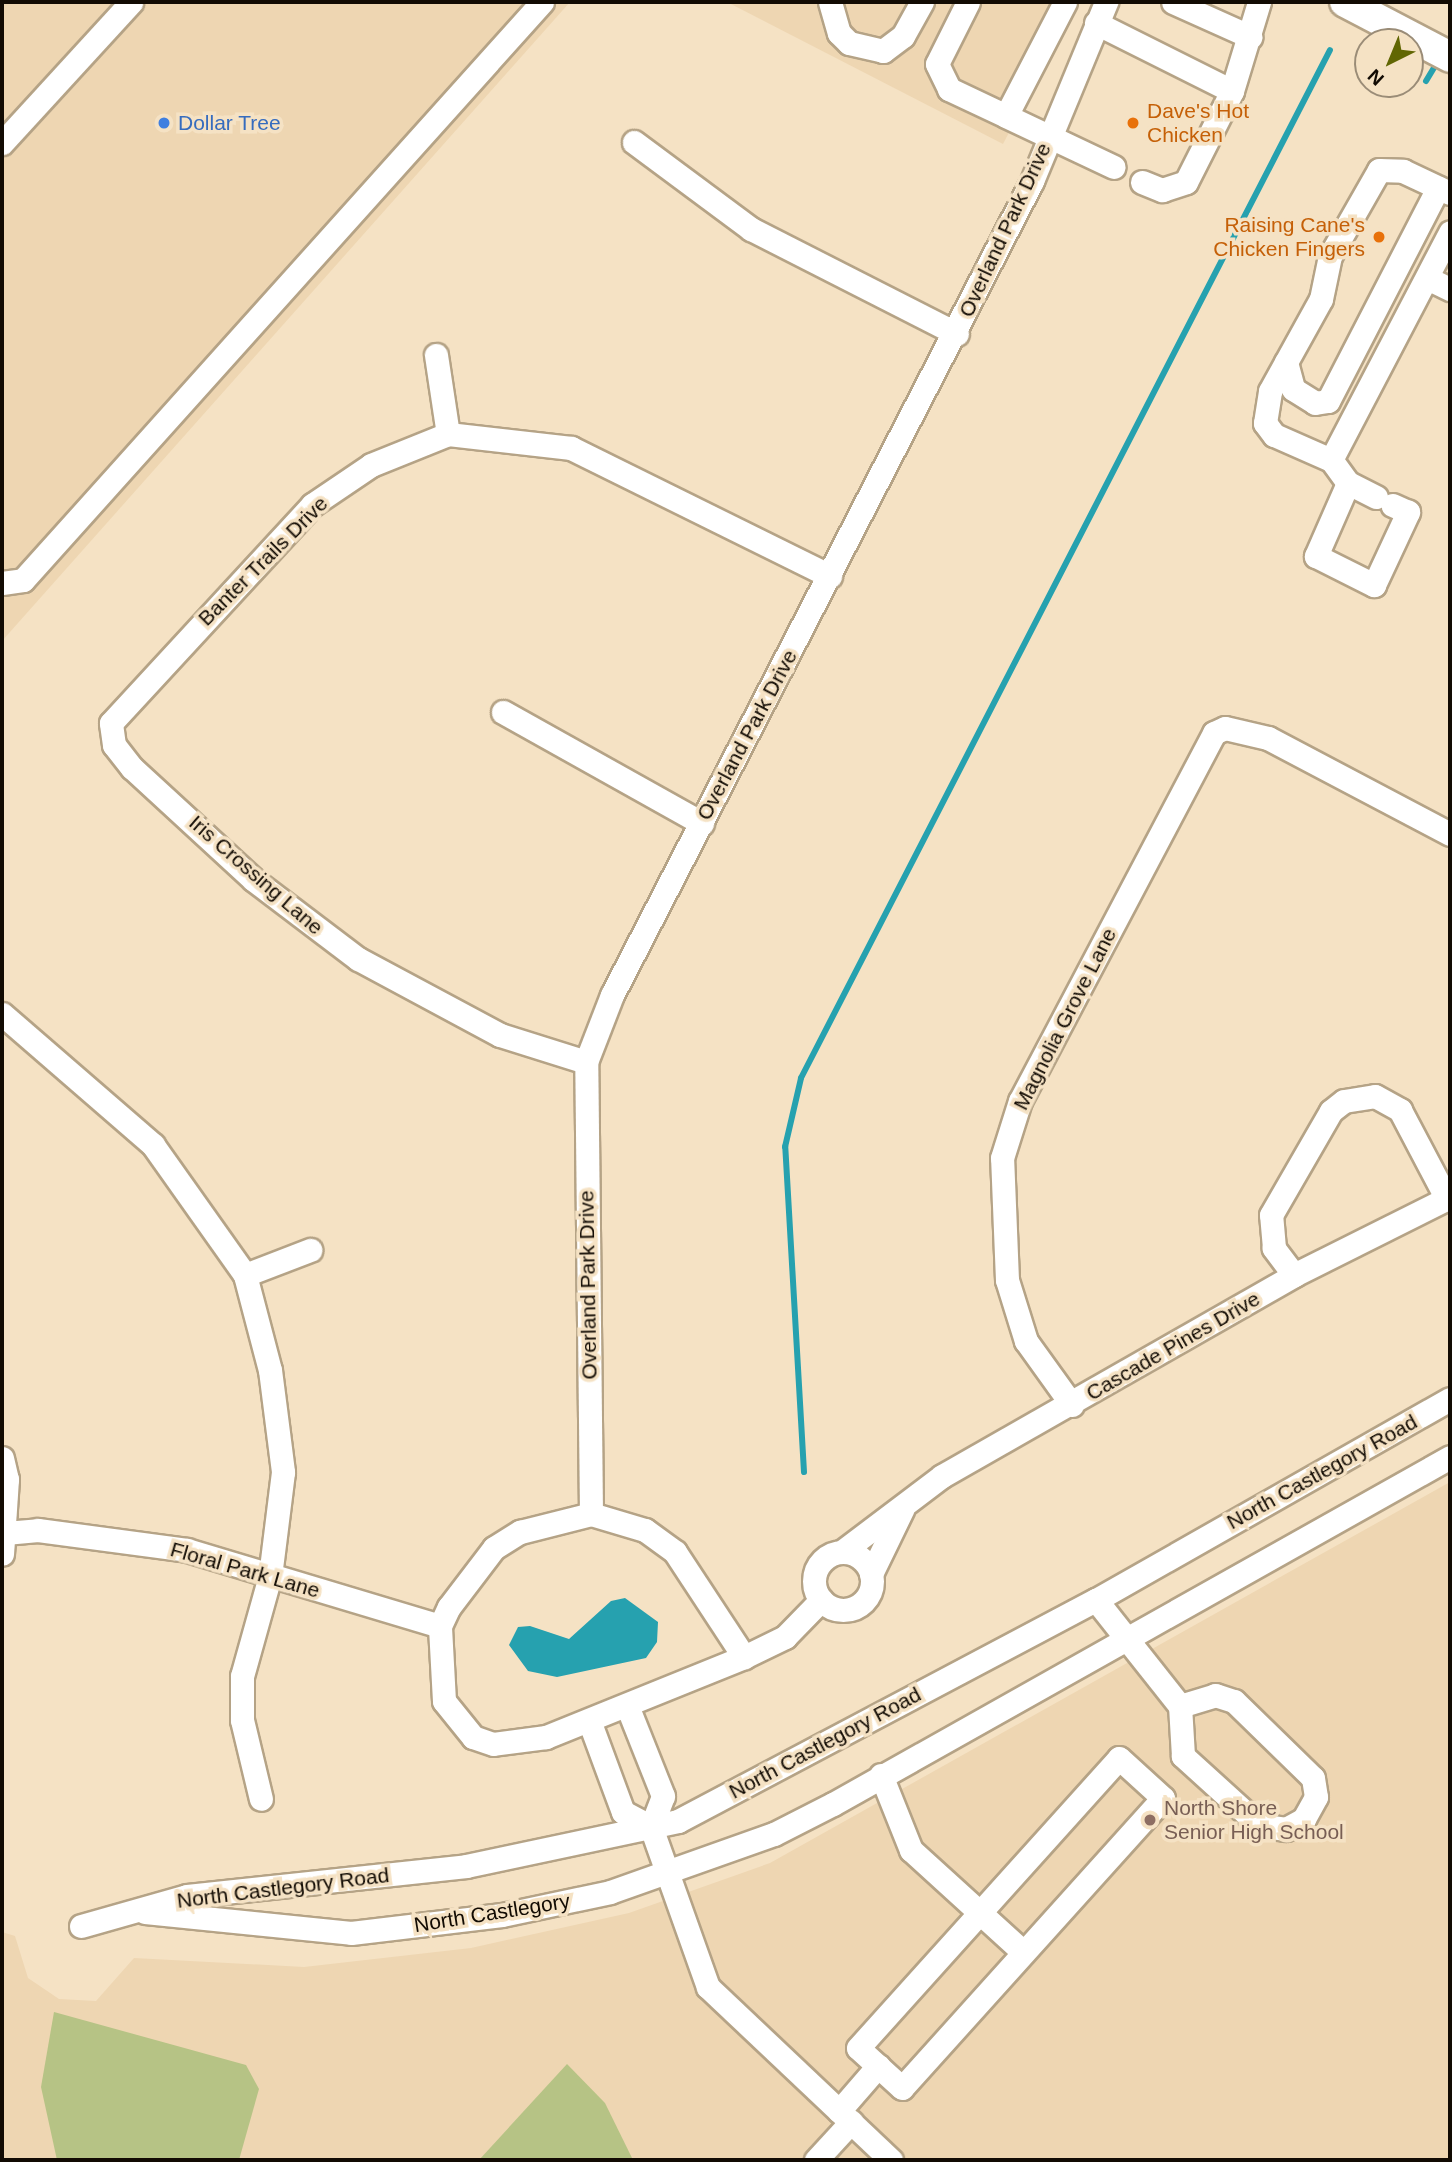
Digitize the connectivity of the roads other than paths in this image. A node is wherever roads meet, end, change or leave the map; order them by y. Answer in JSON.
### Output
{"nodes":[{"id":1,"x":131,"y":2,"type":"edge"},
{"id":2,"x":542,"y":2,"type":"edge"},
{"id":3,"x":830,"y":2,"type":"edge"},
{"id":4,"x":922,"y":2,"type":"edge"},
{"id":5,"x":968,"y":2,"type":"edge"},
{"id":6,"x":1065,"y":2,"type":"edge"},
{"id":7,"x":1173,"y":2,"type":"edge"},
{"id":8,"x":1259,"y":2,"type":"edge"},
{"id":9,"x":1345,"y":2,"type":"edge"},
{"id":10,"x":1101,"y":12,"type":"edge"},
{"id":11,"x":1251,"y":37,"type":"junction"},
{"id":12,"x":1450,"y":57,"type":"edge"},
{"id":13,"x":1232,"y":90,"type":"junction"},
{"id":14,"x":1006,"y":116,"type":"junction"},
{"id":15,"x":1049,"y":134,"type":"junction"},
{"id":16,"x":634,"y":142,"type":"dead end"},
{"id":17,"x":2,"y":143,"type":"edge"},
{"id":18,"x":1114,"y":167,"type":"dead end"},
{"id":19,"x":1142,"y":182,"type":"dead end"},
{"id":20,"x":1444,"y":191,"type":"edge"},
{"id":21,"x":1450,"y":232,"type":"edge"},
{"id":22,"x":1427,"y":278,"type":"junction"},
{"id":23,"x":1450,"y":289,"type":"edge"},
{"id":24,"x":957,"y":334,"type":"junction"},
{"id":25,"x":436,"y":355,"type":"dead end"},
{"id":26,"x":1286,"y":362,"type":"junction"},
{"id":27,"x":448,"y":434,"type":"junction"},
{"id":28,"x":1331,"y":460,"type":"junction"},
{"id":29,"x":1348,"y":483,"type":"junction"},
{"id":30,"x":830,"y":576,"type":"junction"},
{"id":31,"x":2,"y":583,"type":"edge"},
{"id":32,"x":503,"y":712,"type":"dead end"},
{"id":33,"x":111,"y":723,"type":"joint"},
{"id":34,"x":702,"y":823,"type":"junction"},
{"id":35,"x":1450,"y":834,"type":"edge"},
{"id":36,"x":2,"y":1014,"type":"edge"},
{"id":37,"x":586,"y":1062,"type":"junction"},
{"id":38,"x":1449,"y":1198,"type":"edge"},
{"id":39,"x":310,"y":1250,"type":"dead end"},
{"id":40,"x":245,"y":1275,"type":"junction"},
{"id":41,"x":1294,"y":1275,"type":"junction"},
{"id":42,"x":1450,"y":1399,"type":"edge"},
{"id":43,"x":1072,"y":1405,"type":"junction"},
{"id":44,"x":1450,"y":1457,"type":"edge"},
{"id":45,"x":2,"y":1458,"type":"edge"},
{"id":46,"x":903,"y":1508,"type":"junction"},
{"id":47,"x":591,"y":1514,"type":"junction"},
{"id":48,"x":3,"y":1543,"type":"edge"},
{"id":49,"x":843,"y":1551,"type":"junction"},
{"id":50,"x":871,"y":1574,"type":"junction"},
{"id":51,"x":270,"y":1576,"type":"junction"},
{"id":52,"x":821,"y":1600,"type":"junction"},
{"id":53,"x":1096,"y":1600,"type":"junction"},
{"id":54,"x":440,"y":1626,"type":"junction"},
{"id":55,"x":1121,"y":1638,"type":"junction"},
{"id":56,"x":744,"y":1657,"type":"junction"},
{"id":57,"x":1180,"y":1706,"type":"junction"},
{"id":58,"x":628,"y":1708,"type":"junction"},
{"id":59,"x":590,"y":1723,"type":"junction"},
{"id":60,"x":881,"y":1775,"type":"junction"},
{"id":61,"x":261,"y":1799,"type":"dead end"},
{"id":62,"x":651,"y":1827,"type":"junction"},
{"id":63,"x":667,"y":1872,"type":"junction"},
{"id":64,"x":138,"y":1911,"type":"junction"},
{"id":65,"x":980,"y":1913,"type":"junction"},
{"id":66,"x":81,"y":1926,"type":"dead end"},
{"id":67,"x":1023,"y":1952,"type":"junction"},
{"id":68,"x":878,"y":2067,"type":"junction"},
{"id":69,"x":845,"y":2117,"type":"junction"},
{"id":70,"x":817,"y":2160,"type":"edge"},
{"id":71,"x":891,"y":2160,"type":"edge"}],
"edges":[{"from":1,"to":17,"type":"street"},
{"from":2,"to":31,"type":"street"},
{"from":3,"to":4,"type":"street"},
{"from":5,"to":14,"type":"street"},
{"from":6,"to":14,"type":"street"},
{"from":7,"to":11,"type":"street"},
{"from":8,"to":11,"type":"street"},
{"from":9,"to":12,"type":"main road"},
{"from":10,"to":13,"type":"street"},
{"from":10,"to":15,"type":"street","name":"Overland Park Drive"},
{"from":11,"to":13,"type":"street"},
{"from":13,"to":19,"type":"street"},
{"from":14,"to":15,"type":"street"},
{"from":15,"to":18,"type":"street"},
{"from":15,"to":24,"type":"street","name":"Overland Park Drive"},
{"from":16,"to":24,"type":"street"},
{"from":20,"to":26,"type":"street"},
{"from":20,"to":26,"type":"street"},
{"from":21,"to":22,"type":"street"},
{"from":22,"to":23,"type":"street"},
{"from":22,"to":28,"type":"street"},
{"from":24,"to":30,"type":"street","name":"Overland Park Drive"},
{"from":25,"to":27,"type":"street"},
{"from":26,"to":28,"type":"street"},
{"from":27,"to":30,"type":"street","name":"Banter Trails Drive"},
{"from":27,"to":33,"type":"street","name":"Banter Trails Drive"},
{"from":28,"to":29,"type":"street"},
{"from":29,"to":29,"type":"street"},
{"from":30,"to":34,"type":"street","name":"Overland Park Drive"},
{"from":32,"to":34,"type":"street"},
{"from":33,"to":37,"type":"street","name":"Iris Crossing Lane"},
{"from":34,"to":37,"type":"street","name":"Overland Park Drive"},
{"from":35,"to":43,"type":"street","name":"Magnolia Grove Lane"},
{"from":36,"to":40,"type":"street"},
{"from":37,"to":47,"type":"street","name":"Overland Park Drive"},
{"from":38,"to":41,"type":"street","name":"Cascade Pines Drive"},
{"from":38,"to":41,"type":"street"},
{"from":39,"to":40,"type":"street"},
{"from":40,"to":51,"type":"street"},
{"from":41,"to":43,"type":"street","name":"Cascade Pines Drive"},
{"from":42,"to":53,"type":"street","name":"North Castlegory Road"},
{"from":43,"to":46,"type":"street","name":"Cascade Pines Drive"},
{"from":44,"to":55,"type":"street"},
{"from":45,"to":48,"type":"street"},
{"from":46,"to":49,"type":"street","name":"Cascade Pines Drive"},
{"from":46,"to":50,"type":"street","name":"Cascade Pines Drive"},
{"from":47,"to":54,"type":"street"},
{"from":47,"to":56,"type":"street"},
{"from":48,"to":51,"type":"street","name":"Floral Park Lane"},
{"from":49,"to":50,"type":"street"},
{"from":49,"to":52,"type":"street"},
{"from":50,"to":52,"type":"street"},
{"from":51,"to":54,"type":"street","name":"Floral Park Lane"},
{"from":51,"to":61,"type":"street"},
{"from":52,"to":56,"type":"street"},
{"from":53,"to":55,"type":"street"},
{"from":53,"to":62,"type":"street","name":"North Castlegory Road"},
{"from":54,"to":59,"type":"street"},
{"from":55,"to":57,"type":"street"},
{"from":55,"to":60,"type":"street"},
{"from":56,"to":58,"type":"street"},
{"from":57,"to":57,"type":"street"},
{"from":58,"to":59,"type":"street"},
{"from":58,"to":62,"type":"street"},
{"from":59,"to":62,"type":"street"},
{"from":60,"to":63,"type":"street","name":"North Castlegory"},
{"from":60,"to":65,"type":"street"},
{"from":62,"to":63,"type":"street"},
{"from":62,"to":64,"type":"street","name":"North Castlegory Road"},
{"from":63,"to":64,"type":"street","name":"North Castlegory"},
{"from":63,"to":69,"type":"street"},
{"from":64,"to":66,"type":"street","name":"North Castlegory"},
{"from":65,"to":67,"type":"street"},
{"from":65,"to":67,"type":"street"},
{"from":65,"to":68,"type":"street"},
{"from":67,"to":68,"type":"street"},
{"from":68,"to":69,"type":"street"},
{"from":69,"to":70,"type":"street"},
{"from":69,"to":71,"type":"street"}]}
